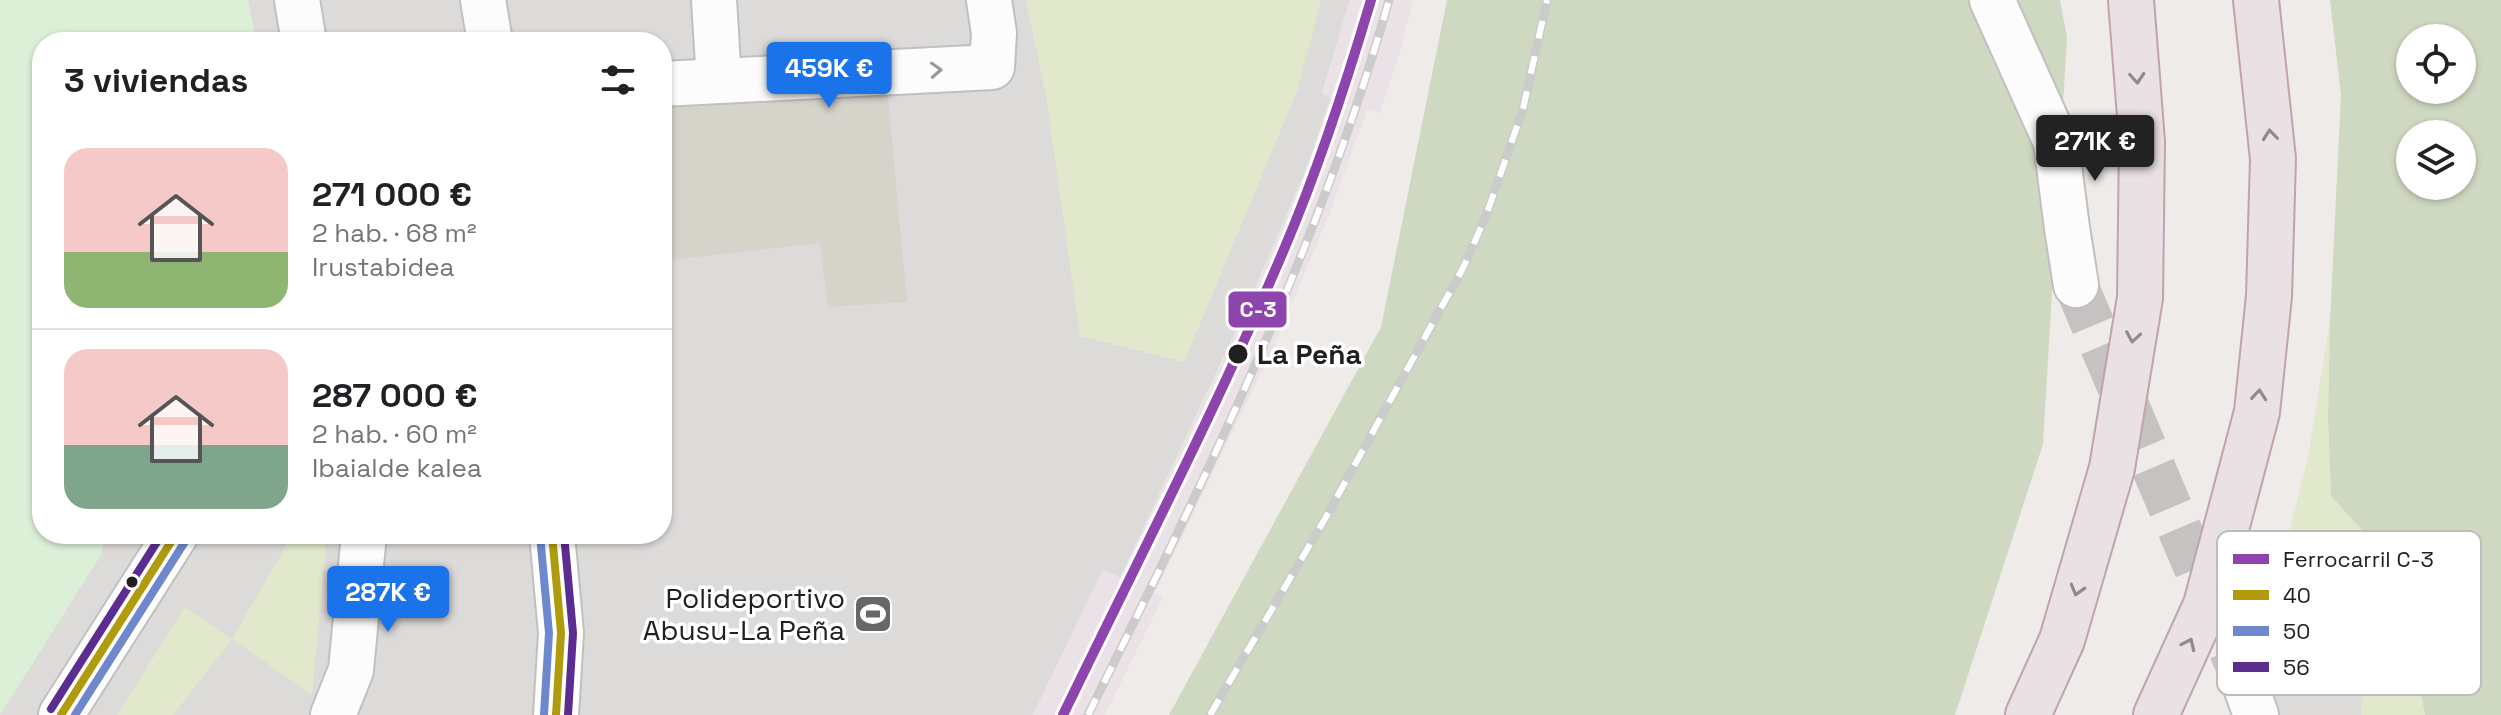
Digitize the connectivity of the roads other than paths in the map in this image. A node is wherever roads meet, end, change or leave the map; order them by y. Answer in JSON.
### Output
{"nodes":[{"id":1,"x":297,"y":0,"type":"edge"},
{"id":2,"x":483,"y":0,"type":"edge"},
{"id":3,"x":714,"y":0,"type":"edge"},
{"id":4,"x":989,"y":0,"type":"edge"},
{"id":5,"x":1992,"y":0,"type":"edge"},
{"id":6,"x":2131,"y":0,"type":"edge"},
{"id":7,"x":2256,"y":0,"type":"edge"},
{"id":8,"x":302,"y":32,"type":"edge"},
{"id":9,"x":488,"y":32,"type":"edge"},
{"id":10,"x":719,"y":81,"type":"junction"},
{"id":11,"x":672,"y":83,"type":"edge"},
{"id":12,"x":2076,"y":285,"type":"tunnel mouth"},
{"id":13,"x":2226,"y":531,"type":"edge"},
{"id":14,"x":170,"y":544,"type":"edge"},
{"id":15,"x":363,"y":544,"type":"edge"},
{"id":16,"x":553,"y":544,"type":"edge"},
{"id":17,"x":2217,"y":563,"type":"edge"},
{"id":18,"x":61,"y":715,"type":"edge"},
{"id":19,"x":333,"y":715,"type":"edge"},
{"id":20,"x":556,"y":715,"type":"edge"},
{"id":21,"x":2028,"y":715,"type":"edge"},
{"id":22,"x":2156,"y":715,"type":"edge"}],
"edges":[{"from":1,"to":8,"type":"street"},
{"from":2,"to":9,"type":"street"},
{"from":3,"to":10,"type":"street"},
{"from":10,"to":4,"type":"street","one_way":true},
{"from":5,"to":12,"type":"street"},
{"from":6,"to":21,"type":"highway","one_way":true},
{"from":13,"to":7,"type":"highway","one_way":true},
{"from":10,"to":11,"type":"street"},
{"from":14,"to":18,"type":"street"},
{"from":15,"to":19,"type":"street"},
{"from":16,"to":20,"type":"street"},
{"from":22,"to":17,"type":"highway","one_way":true}]}
